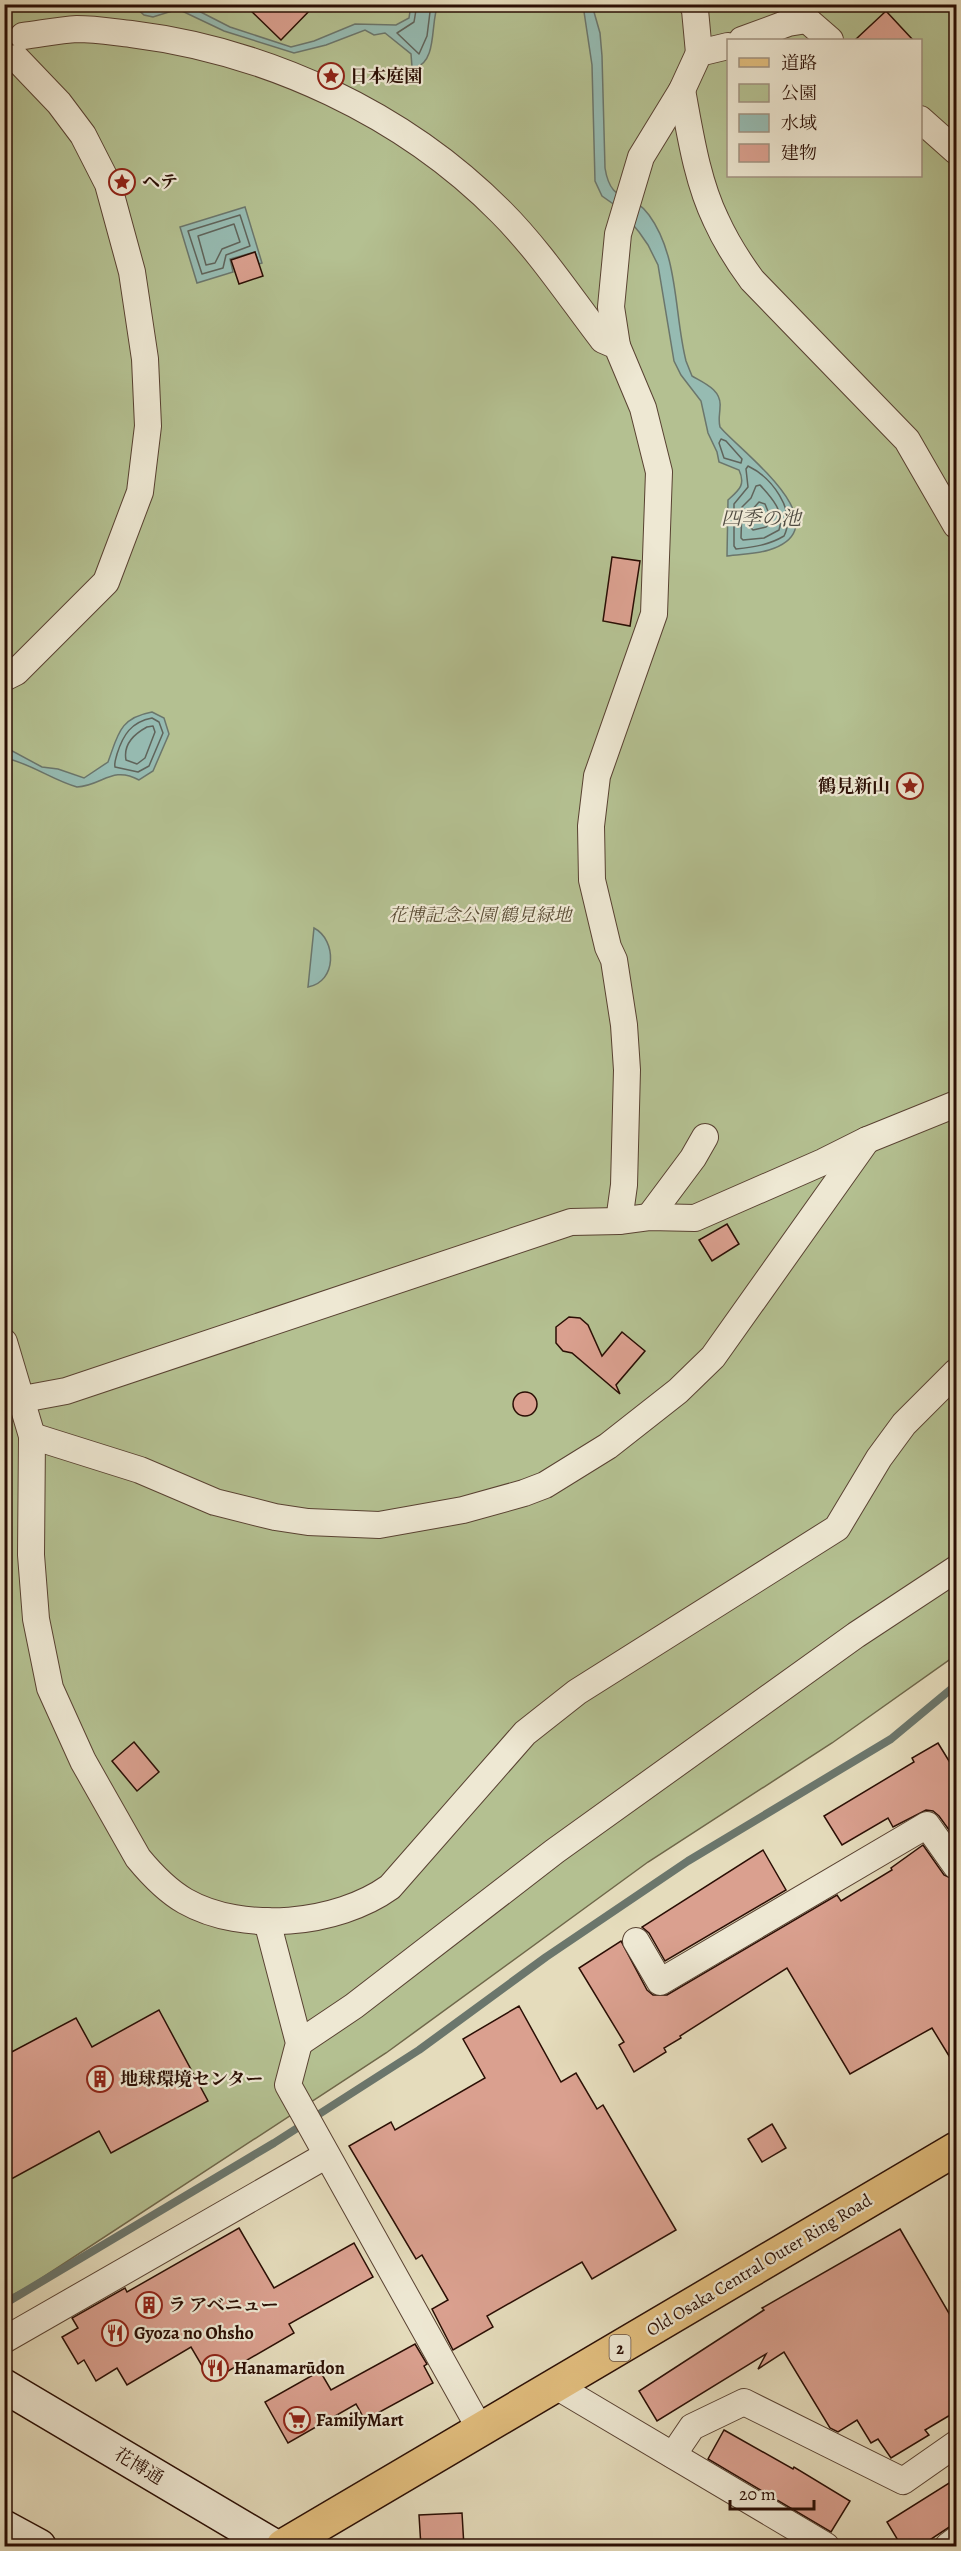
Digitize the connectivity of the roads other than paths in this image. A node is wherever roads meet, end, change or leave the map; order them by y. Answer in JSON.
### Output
{"nodes":[{"id":1,"x":692,"y":4,"type":"edge"},
{"id":2,"x":802,"y":12,"type":"edge"},
{"id":3,"x":745,"y":39,"type":"edge"},
{"id":4,"x":829,"y":39,"type":"edge"},
{"id":5,"x":727,"y":46,"type":"edge"},
{"id":6,"x":699,"y":53,"type":"junction"},
{"id":7,"x":682,"y":90,"type":"junction"},
{"id":8,"x":922,"y":120,"type":"edge"},
{"id":9,"x":957,"y":151,"type":"edge"},
{"id":10,"x":617,"y":346,"type":"junction"},
{"id":11,"x":957,"y":525,"type":"edge"},
{"id":12,"x":4,"y":678,"type":"edge"},
{"id":13,"x":957,"y":1104,"type":"edge"},
{"id":14,"x":705,"y":1137,"type":"dead end"},
{"id":15,"x":867,"y":1140,"type":"junction"},
{"id":16,"x":649,"y":1216,"type":"junction"},
{"id":17,"x":619,"y":1221,"type":"junction"},
{"id":18,"x":4,"y":1342,"type":"edge"},
{"id":19,"x":957,"y":1372,"type":"edge"},
{"id":20,"x":23,"y":1399,"type":"junction"},
{"id":21,"x":32,"y":1436,"type":"junction"},
{"id":22,"x":957,"y":1569,"type":"edge"},
{"id":23,"x":957,"y":1866,"type":"edge"},
{"id":24,"x":267,"y":1921,"type":"junction"},
{"id":25,"x":636,"y":1941,"type":"dead end"},
{"id":26,"x":299,"y":2043,"type":"junction"},
{"id":27,"x":321,"y":2149,"type":"junction"},
{"id":28,"x":957,"y":2149,"type":"edge"},
{"id":29,"x":4,"y":2340,"type":"edge"},
{"id":30,"x":556,"y":2385,"type":"junction"},
{"id":31,"x":4,"y":2386,"type":"edge"},
{"id":32,"x":480,"y":2430,"type":"junction"},
{"id":33,"x":957,"y":2444,"type":"edge"},
{"id":34,"x":673,"y":2455,"type":"junction"},
{"id":35,"x":4,"y":2527,"type":"edge"},
{"id":36,"x":957,"y":2540,"type":"edge"},
{"id":37,"x":39,"y":2547,"type":"edge"},
{"id":38,"x":274,"y":2547,"type":"edge"},
{"id":39,"x":283,"y":2547,"type":"edge"},
{"id":40,"x":826,"y":2547,"type":"edge"},
{"id":41,"x":948,"y":2547,"type":"edge"}],
"edges":[{"from":1,"to":6,"type":"street"},
{"from":2,"to":3,"type":"street"},
{"from":2,"to":4,"type":"street"},
{"from":5,"to":6,"type":"street"},
{"from":6,"to":7,"type":"street"},
{"from":7,"to":10,"type":"street"},
{"from":7,"to":11,"type":"street"},
{"from":8,"to":9,"type":"street"},
{"from":10,"to":12,"type":"street"},
{"from":10,"to":17,"type":"street"},
{"from":13,"to":15,"type":"street"},
{"from":14,"to":16,"type":"street"},
{"from":15,"to":16,"type":"street"},
{"from":15,"to":21,"type":"street"},
{"from":16,"to":17,"type":"street"},
{"from":17,"to":20,"type":"street"},
{"from":18,"to":20,"type":"street"},
{"from":19,"to":24,"type":"street"},
{"from":20,"to":21,"type":"street"},
{"from":21,"to":24,"type":"street"},
{"from":22,"to":26,"type":"street"},
{"from":23,"to":25,"type":"street"},
{"from":24,"to":26,"type":"street"},
{"from":26,"to":27,"type":"street"},
{"from":27,"to":29,"type":"street"},
{"from":27,"to":32,"type":"street"},
{"from":28,"to":30,"type":"main road","name":"Old Osaka Central Outer Ring Road","number":"2"},
{"from":30,"to":32,"type":"main road","name":"Old Osaka Central Outer Ring Road","number":"2"},
{"from":30,"to":34,"type":"street"},
{"from":31,"to":38,"type":"street","name":"花博通"},
{"from":32,"to":39,"type":"main road","name":"Old Osaka Central Outer Ring Road","number":"2"},
{"from":33,"to":34,"type":"street"},
{"from":34,"to":40,"type":"street"},
{"from":35,"to":37,"type":"street"},
{"from":36,"to":41,"type":"street"}]}
